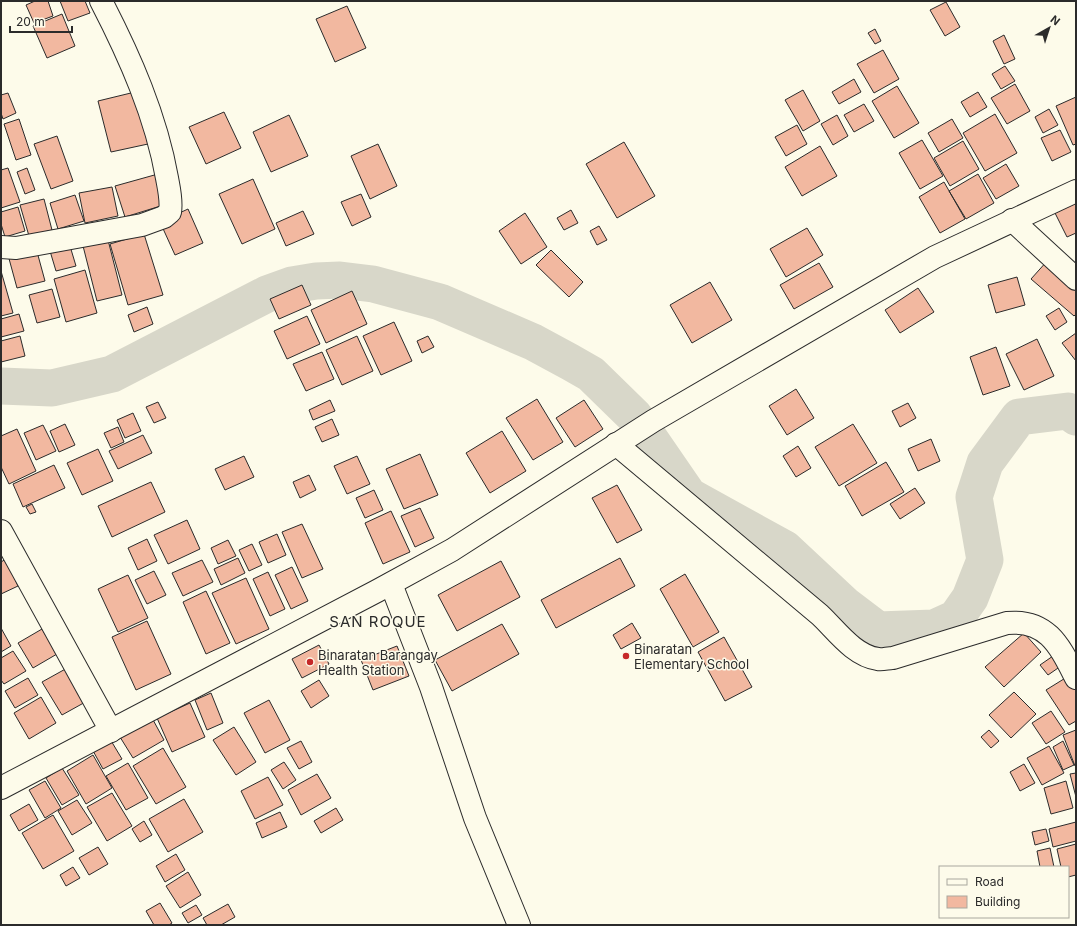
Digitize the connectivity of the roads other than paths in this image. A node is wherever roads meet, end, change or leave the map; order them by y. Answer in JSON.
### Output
{"nodes":[{"id":1,"x":101,"y":1,"type":"edge"},
{"id":2,"x":1076,"y":192,"type":"edge"},
{"id":3,"x":1012,"y":220,"type":"junction"},
{"id":4,"x":1,"y":247,"type":"edge"},
{"id":5,"x":1076,"y":279,"type":"edge"},
{"id":6,"x":616,"y":444,"type":"junction"},
{"id":7,"x":1,"y":532,"type":"edge"},
{"id":8,"x":391,"y":584,"type":"junction"},
{"id":9,"x":1076,"y":678,"type":"edge"},
{"id":10,"x":111,"y":731,"type":"junction"},
{"id":11,"x":1,"y":788,"type":"edge"},
{"id":12,"x":519,"y":925,"type":"edge"}],
"edges":[{"from":1,"to":4,"type":"street"},
{"from":2,"to":3,"type":"street"},
{"from":3,"to":5,"type":"street"},
{"from":3,"to":6,"type":"street"},
{"from":6,"to":8,"type":"street"},
{"from":6,"to":9,"type":"street"},
{"from":7,"to":10,"type":"street"},
{"from":8,"to":10,"type":"street"},
{"from":8,"to":12,"type":"street"},
{"from":10,"to":11,"type":"street"}]}
